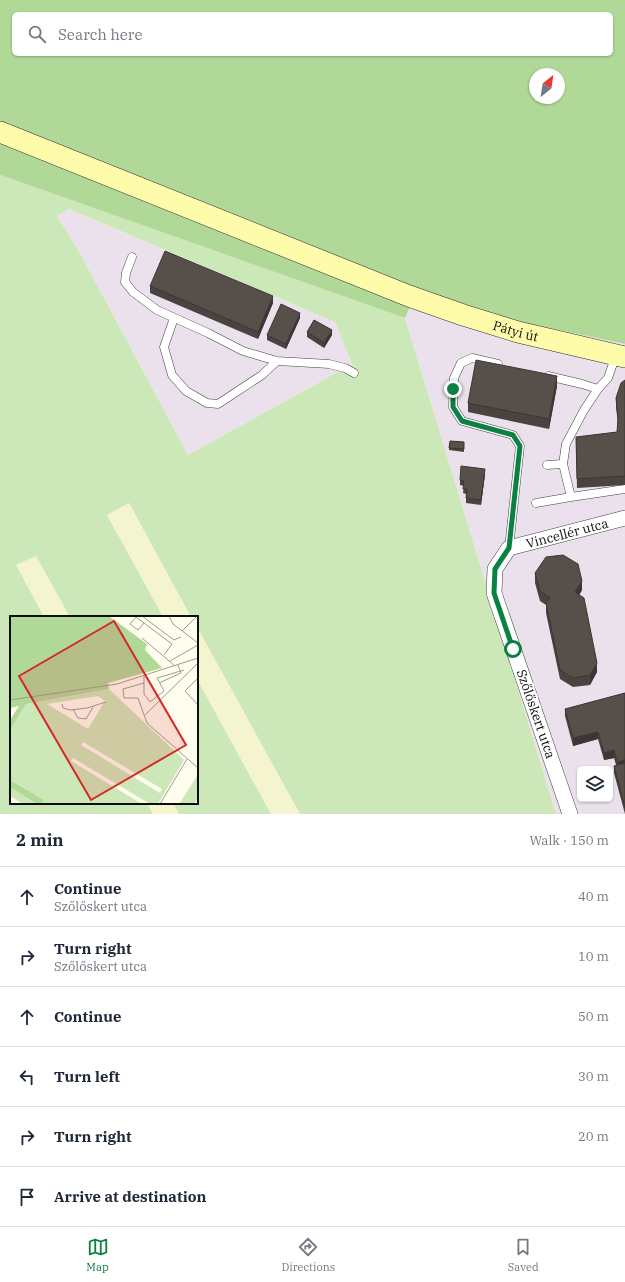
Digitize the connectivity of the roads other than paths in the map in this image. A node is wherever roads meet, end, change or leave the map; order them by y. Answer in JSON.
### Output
{"nodes":[{"id":1,"x":0,"y":132,"type":"edge"},
{"id":2,"x":132,"y":257,"type":"dead end"},
{"id":3,"x":174,"y":318,"type":"junction"},
{"id":4,"x":620,"y":356,"type":"edge"},
{"id":5,"x":277,"y":361,"type":"junction"},
{"id":6,"x":506,"y":366,"type":"edge"},
{"id":7,"x":354,"y":373,"type":"dead end"},
{"id":8,"x":543,"y":375,"type":"edge"},
{"id":9,"x":598,"y":389,"type":"junction"},
{"id":10,"x":563,"y":464,"type":"junction"},
{"id":11,"x":547,"y":465,"type":"dead end"},
{"id":12,"x":625,"y":489,"type":"edge"},
{"id":13,"x":570,"y":498,"type":"junction"},
{"id":14,"x":536,"y":503,"type":"dead end"},
{"id":15,"x":625,"y":518,"type":"edge"},
{"id":16,"x":509,"y":548,"type":"junction"},
{"id":17,"x":570,"y":814,"type":"edge"}],
"edges":[{"from":1,"to":4,"type":"main road","name":"Pátyi út"},
{"from":2,"to":3,"type":"lane"},
{"from":3,"to":5,"type":"lane"},
{"from":3,"to":5,"type":"lane"},
{"from":4,"to":9,"type":"lane"},
{"from":5,"to":7,"type":"lane"},
{"from":6,"to":16,"type":"lane"},
{"from":8,"to":9,"type":"lane"},
{"from":9,"to":10,"type":"lane"},
{"from":10,"to":11,"type":"lane"},
{"from":10,"to":13,"type":"lane"},
{"from":12,"to":13,"type":"lane"},
{"from":13,"to":14,"type":"lane"},
{"from":15,"to":16,"type":"street","name":"Vincellér utca"},
{"from":16,"to":17,"type":"street","name":"Szőlőskert utca"}]}
